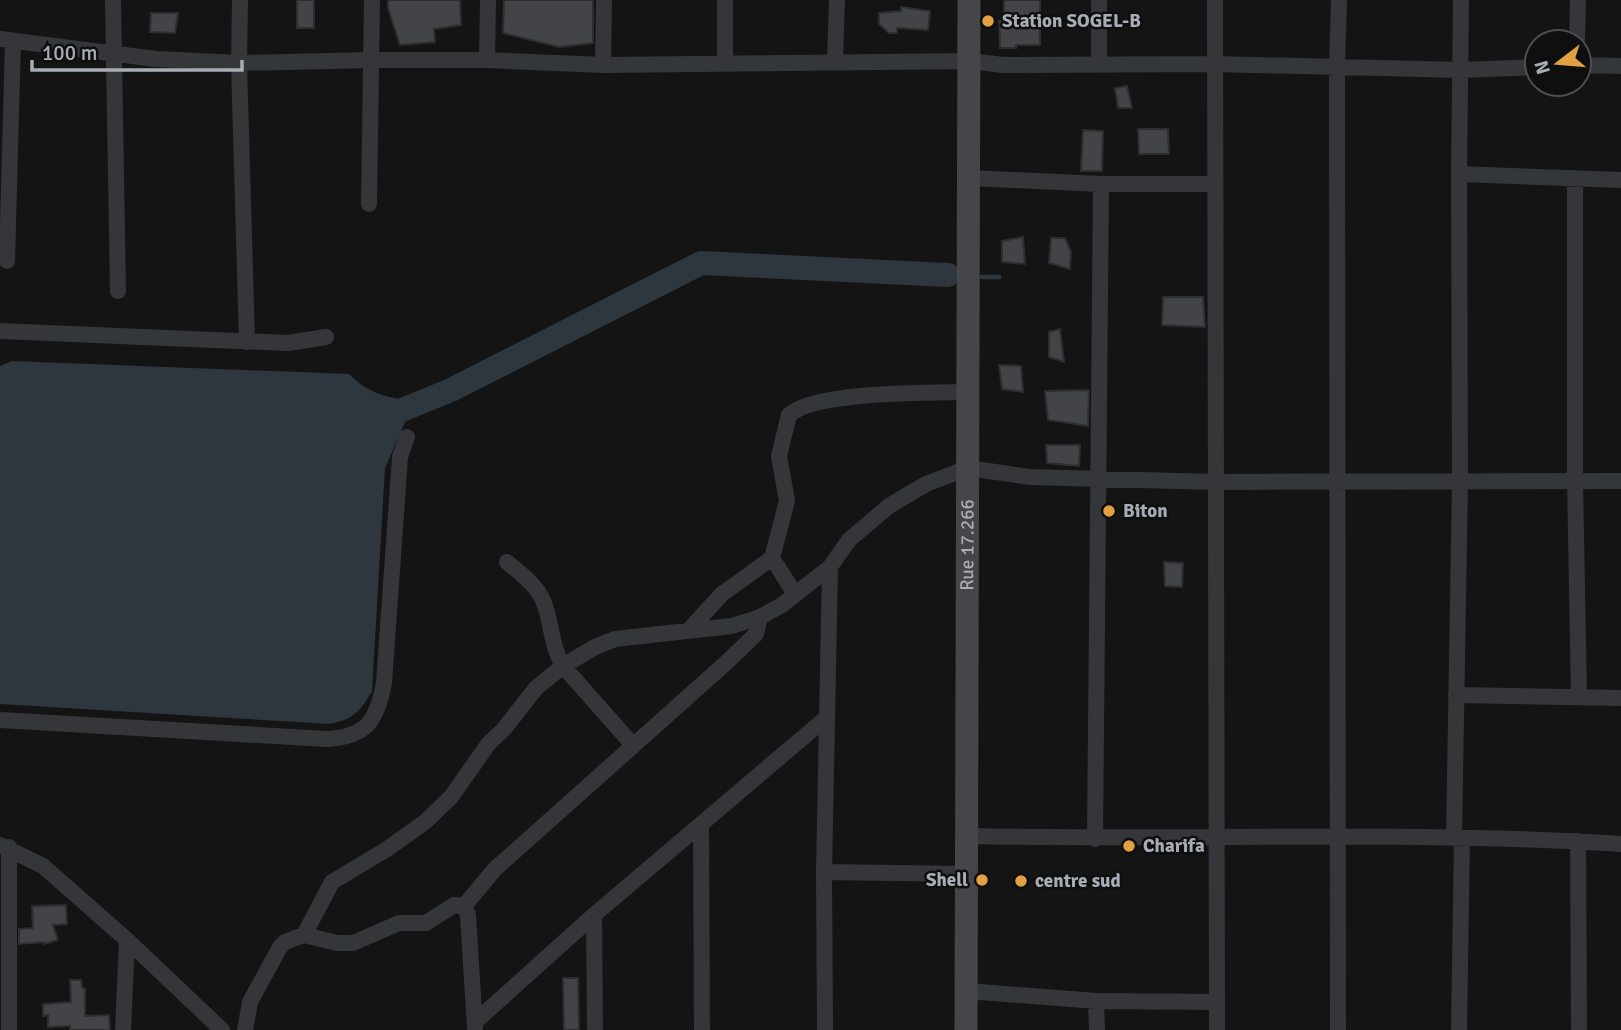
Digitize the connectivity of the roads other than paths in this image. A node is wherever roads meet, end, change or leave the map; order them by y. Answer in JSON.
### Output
{"nodes":[{"id":1,"x":113,"y":0,"type":"edge"},
{"id":2,"x":240,"y":0,"type":"edge"},
{"id":3,"x":372,"y":0,"type":"edge"},
{"id":4,"x":488,"y":0,"type":"edge"},
{"id":5,"x":604,"y":0,"type":"edge"},
{"id":6,"x":725,"y":0,"type":"edge"},
{"id":7,"x":837,"y":0,"type":"edge"},
{"id":8,"x":970,"y":0,"type":"edge"},
{"id":9,"x":1099,"y":0,"type":"edge"},
{"id":10,"x":1215,"y":0,"type":"edge"},
{"id":11,"x":1339,"y":0,"type":"edge"},
{"id":12,"x":1461,"y":0,"type":"edge"},
{"id":13,"x":1578,"y":0,"type":"edge"},
{"id":14,"x":1577,"y":28,"type":"edge"},
{"id":15,"x":7,"y":40,"type":"edge"},
{"id":16,"x":113,"y":53,"type":"junction"},
{"id":17,"x":372,"y":60,"type":"junction"},
{"id":18,"x":487,"y":60,"type":"junction"},
{"id":19,"x":835,"y":61,"type":"junction"},
{"id":20,"x":970,"y":61,"type":"junction"},
{"id":21,"x":239,"y":63,"type":"junction"},
{"id":22,"x":725,"y":63,"type":"junction"},
{"id":23,"x":1099,"y":64,"type":"junction"},
{"id":24,"x":1214,"y":64,"type":"junction"},
{"id":25,"x":603,"y":65,"type":"junction"},
{"id":26,"x":1593,"y":65,"type":"edge"},
{"id":27,"x":1337,"y":66,"type":"junction"},
{"id":28,"x":1621,"y":66,"type":"edge"},
{"id":29,"x":1523,"y":67,"type":"edge"},
{"id":30,"x":1461,"y":71,"type":"junction"},
{"id":31,"x":1459,"y":174,"type":"junction"},
{"id":32,"x":970,"y":178,"type":"junction"},
{"id":33,"x":1575,"y":178,"type":"junction"},
{"id":34,"x":1621,"y":180,"type":"edge"},
{"id":35,"x":1101,"y":184,"type":"junction"},
{"id":36,"x":1213,"y":184,"type":"junction"},
{"id":37,"x":369,"y":204,"type":"dead end"},
{"id":38,"x":6,"y":261,"type":"dead end"},
{"id":39,"x":118,"y":291,"type":"dead end"},
{"id":40,"x":0,"y":331,"type":"edge"},
{"id":41,"x":326,"y":337,"type":"dead end"},
{"id":42,"x":247,"y":342,"type":"junction"},
{"id":43,"x":969,"y":392,"type":"junction"},
{"id":44,"x":407,"y":437,"type":"dead end"},
{"id":45,"x":968,"y":468,"type":"junction"},
{"id":46,"x":1098,"y":478,"type":"junction"},
{"id":47,"x":1460,"y":481,"type":"junction"},
{"id":48,"x":1575,"y":481,"type":"junction"},
{"id":49,"x":1621,"y":481,"type":"edge"},
{"id":50,"x":1214,"y":482,"type":"junction"},
{"id":51,"x":1338,"y":482,"type":"junction"},
{"id":52,"x":772,"y":558,"type":"junction"},
{"id":53,"x":508,"y":562,"type":"dead end"},
{"id":54,"x":830,"y":566,"type":"junction"},
{"id":55,"x":795,"y":594,"type":"junction"},
{"id":56,"x":760,"y":617,"type":"junction"},
{"id":57,"x":688,"y":631,"type":"junction"},
{"id":58,"x":563,"y":666,"type":"junction"},
{"id":59,"x":1456,"y":695,"type":"junction"},
{"id":60,"x":1579,"y":697,"type":"junction"},
{"id":61,"x":1621,"y":698,"type":"edge"},
{"id":62,"x":826,"y":718,"type":"junction"},
{"id":63,"x":0,"y":720,"type":"edge"},
{"id":64,"x":632,"y":744,"type":"junction"},
{"id":65,"x":701,"y":825,"type":"junction"},
{"id":66,"x":1337,"y":835,"type":"junction"},
{"id":67,"x":967,"y":836,"type":"junction"},
{"id":68,"x":1216,"y":838,"type":"junction"},
{"id":69,"x":1458,"y":838,"type":"junction"},
{"id":70,"x":1095,"y":839,"type":"junction"},
{"id":71,"x":1578,"y":841,"type":"junction"},
{"id":72,"x":1621,"y":844,"type":"edge"},
{"id":73,"x":4,"y":846,"type":"edge"},
{"id":74,"x":824,"y":872,"type":"junction"},
{"id":75,"x":966,"y":873,"type":"junction"},
{"id":76,"x":464,"y":906,"type":"junction"},
{"id":77,"x":594,"y":915,"type":"junction"},
{"id":78,"x":5,"y":917,"type":"edge"},
{"id":79,"x":304,"y":935,"type":"junction"},
{"id":80,"x":127,"y":940,"type":"junction"},
{"id":81,"x":966,"y":991,"type":"junction"},
{"id":82,"x":1096,"y":1001,"type":"junction"},
{"id":83,"x":1217,"y":1002,"type":"junction"},
{"id":84,"x":475,"y":1025,"type":"edge"},
{"id":85,"x":9,"y":1030,"type":"edge"},
{"id":86,"x":123,"y":1030,"type":"edge"},
{"id":87,"x":222,"y":1030,"type":"edge"},
{"id":88,"x":245,"y":1030,"type":"edge"},
{"id":89,"x":595,"y":1030,"type":"edge"},
{"id":90,"x":702,"y":1030,"type":"edge"},
{"id":91,"x":825,"y":1030,"type":"edge"},
{"id":92,"x":966,"y":1030,"type":"edge"},
{"id":93,"x":1097,"y":1030,"type":"edge"},
{"id":94,"x":1217,"y":1030,"type":"edge"},
{"id":95,"x":1338,"y":1030,"type":"edge"},
{"id":96,"x":1459,"y":1030,"type":"edge"},
{"id":97,"x":1578,"y":1030,"type":"edge"}],
"edges":[{"from":1,"to":16,"type":"street"},
{"from":2,"to":21,"type":"street"},
{"from":3,"to":17,"type":"street"},
{"from":4,"to":18,"type":"street"},
{"from":5,"to":25,"type":"street"},
{"from":6,"to":22,"type":"street"},
{"from":7,"to":19,"type":"street"},
{"from":8,"to":20,"type":"main road","name":"Rue 17.266"},
{"from":9,"to":23,"type":"street"},
{"from":10,"to":24,"type":"street"},
{"from":11,"to":27,"type":"street"},
{"from":12,"to":30,"type":"street"},
{"from":13,"to":14,"type":"street"},
{"from":15,"to":16,"type":"street"},
{"from":15,"to":38,"type":"street"},
{"from":16,"to":21,"type":"street"},
{"from":16,"to":39,"type":"street"},
{"from":17,"to":18,"type":"street"},
{"from":17,"to":21,"type":"street"},
{"from":17,"to":37,"type":"street"},
{"from":18,"to":25,"type":"street"},
{"from":19,"to":20,"type":"street"},
{"from":19,"to":22,"type":"street"},
{"from":20,"to":23,"type":"street"},
{"from":20,"to":32,"type":"main road","name":"Rue 17.266"},
{"from":21,"to":42,"type":"street"},
{"from":22,"to":25,"type":"street"},
{"from":23,"to":24,"type":"street"},
{"from":24,"to":27,"type":"street"},
{"from":24,"to":36,"type":"street"},
{"from":26,"to":28,"type":"street"},
{"from":27,"to":30,"type":"street"},
{"from":27,"to":51,"type":"street"},
{"from":29,"to":30,"type":"street"},
{"from":30,"to":31,"type":"street"},
{"from":31,"to":33,"type":"street"},
{"from":31,"to":47,"type":"street"},
{"from":32,"to":35,"type":"street"},
{"from":32,"to":43,"type":"main road","name":"Rue 17.266"},
{"from":33,"to":34,"type":"street"},
{"from":33,"to":48,"type":"street"},
{"from":35,"to":36,"type":"street"},
{"from":35,"to":46,"type":"street"},
{"from":36,"to":50,"type":"street"},
{"from":40,"to":42,"type":"street"},
{"from":41,"to":42,"type":"street"},
{"from":43,"to":45,"type":"main road","name":"Rue 17.266"},
{"from":43,"to":52,"type":"street"},
{"from":44,"to":63,"type":"street"},
{"from":45,"to":46,"type":"street"},
{"from":45,"to":54,"type":"street"},
{"from":45,"to":67,"type":"main road","name":"Rue 17.266"},
{"from":46,"to":50,"type":"street"},
{"from":46,"to":70,"type":"street"},
{"from":47,"to":48,"type":"street"},
{"from":47,"to":51,"type":"street"},
{"from":47,"to":59,"type":"street"},
{"from":48,"to":49,"type":"street"},
{"from":48,"to":60,"type":"street"},
{"from":50,"to":51,"type":"street"},
{"from":50,"to":68,"type":"street"},
{"from":51,"to":66,"type":"street"},
{"from":52,"to":55,"type":"street"},
{"from":52,"to":57,"type":"street"},
{"from":53,"to":58,"type":"street"},
{"from":54,"to":55,"type":"street"},
{"from":54,"to":62,"type":"street"},
{"from":55,"to":56,"type":"street"},
{"from":56,"to":57,"type":"street"},
{"from":56,"to":64,"type":"street"},
{"from":57,"to":58,"type":"street"},
{"from":58,"to":64,"type":"street"},
{"from":58,"to":79,"type":"street"},
{"from":59,"to":60,"type":"street"},
{"from":59,"to":69,"type":"street"},
{"from":60,"to":61,"type":"street"},
{"from":62,"to":65,"type":"street"},
{"from":62,"to":74,"type":"street"},
{"from":64,"to":76,"type":"street"},
{"from":65,"to":77,"type":"street"},
{"from":65,"to":90,"type":"street"},
{"from":66,"to":68,"type":"street"},
{"from":66,"to":69,"type":"street"},
{"from":66,"to":95,"type":"street"},
{"from":67,"to":70,"type":"street"},
{"from":67,"to":75,"type":"main road","name":"Rue 17.266"},
{"from":68,"to":70,"type":"street"},
{"from":68,"to":83,"type":"street"},
{"from":69,"to":71,"type":"street"},
{"from":69,"to":96,"type":"street"},
{"from":71,"to":72,"type":"street"},
{"from":71,"to":97,"type":"street"},
{"from":73,"to":78,"type":"street"},
{"from":73,"to":80,"type":"street"},
{"from":74,"to":75,"type":"street"},
{"from":74,"to":91,"type":"street"},
{"from":75,"to":81,"type":"main road","name":"Rue 17.266"},
{"from":76,"to":79,"type":"street"},
{"from":76,"to":84,"type":"street"},
{"from":77,"to":84,"type":"street"},
{"from":77,"to":89,"type":"street"},
{"from":78,"to":85,"type":"street"},
{"from":79,"to":88,"type":"street"},
{"from":80,"to":86,"type":"street"},
{"from":80,"to":87,"type":"street"},
{"from":81,"to":82,"type":"street"},
{"from":81,"to":92,"type":"main road","name":"Rue 17.266"},
{"from":82,"to":83,"type":"street"},
{"from":82,"to":93,"type":"street"},
{"from":83,"to":94,"type":"street"}]}
